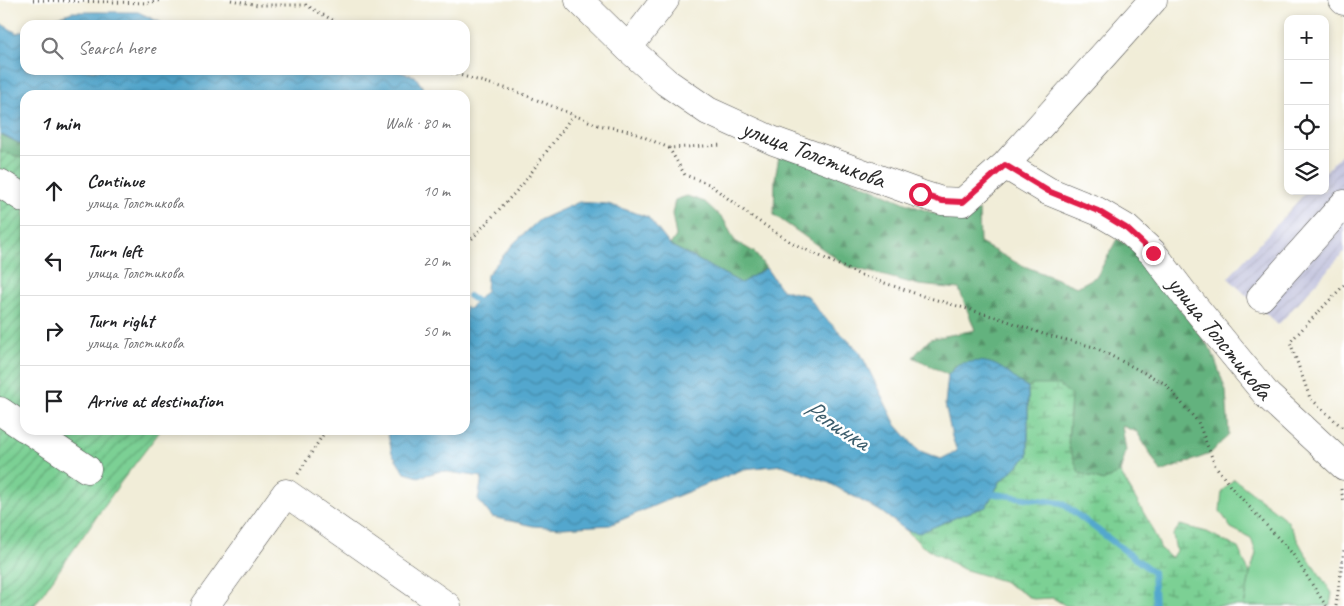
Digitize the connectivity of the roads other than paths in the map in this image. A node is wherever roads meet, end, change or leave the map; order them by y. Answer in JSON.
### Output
{"nodes":[{"id":1,"x":579,"y":0,"type":"edge"},
{"id":2,"x":665,"y":0,"type":"edge"},
{"id":3,"x":1153,"y":0,"type":"edge"},
{"id":4,"x":628,"y":48,"type":"junction"},
{"id":5,"x":1005,"y":165,"type":"junction"},
{"id":6,"x":0,"y":182,"type":"edge"},
{"id":7,"x":20,"y":196,"type":"edge"},
{"id":8,"x":1344,"y":204,"type":"edge"},
{"id":9,"x":1261,"y":297,"type":"dead end"},
{"id":10,"x":0,"y":411,"type":"edge"},
{"id":11,"x":20,"y":425,"type":"edge"},
{"id":12,"x":36,"y":435,"type":"edge"},
{"id":13,"x":1344,"y":466,"type":"edge"},
{"id":14,"x":87,"y":469,"type":"dead end"},
{"id":15,"x":205,"y":606,"type":"edge"},
{"id":16,"x":448,"y":606,"type":"edge"}],
"edges":[{"from":1,"to":4,"type":"street","name":"улица Толстикова"},
{"from":2,"to":4,"type":"street"},
{"from":3,"to":5,"type":"street"},
{"from":4,"to":5,"type":"street","name":"улица Толстикова"},
{"from":5,"to":13,"type":"street","name":"улица Толстикова"},
{"from":6,"to":7,"type":"street"},
{"from":8,"to":9,"type":"street"},
{"from":10,"to":11,"type":"street"},
{"from":12,"to":14,"type":"street"},
{"from":15,"to":16,"type":"street"}]}
